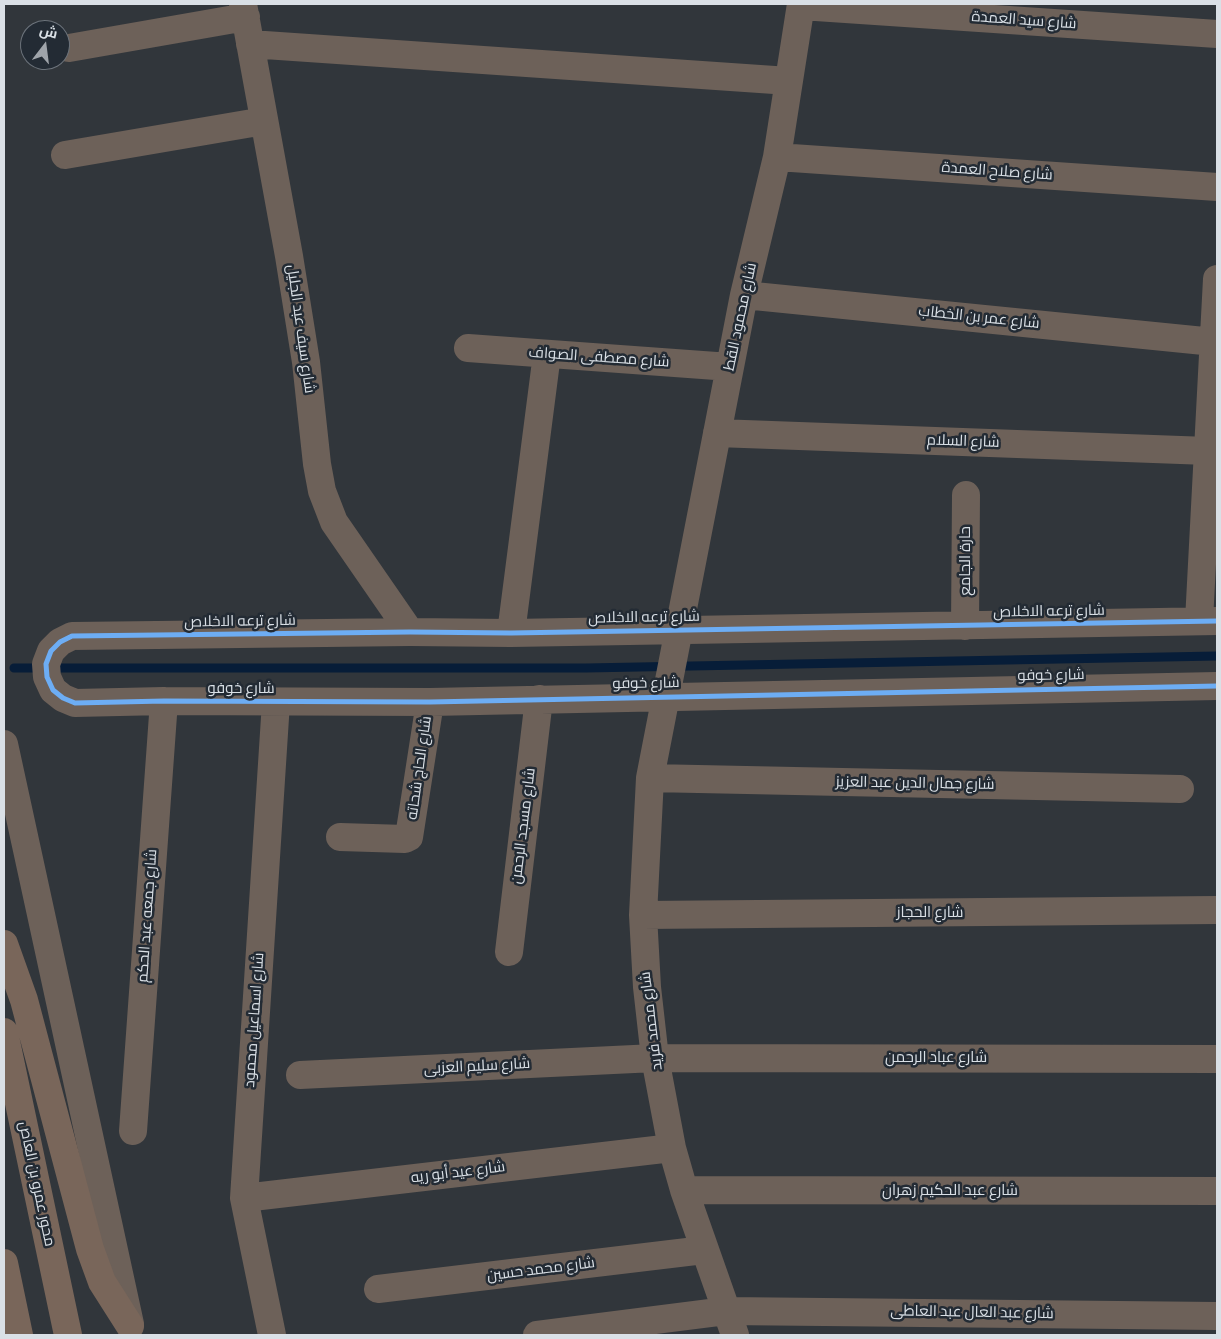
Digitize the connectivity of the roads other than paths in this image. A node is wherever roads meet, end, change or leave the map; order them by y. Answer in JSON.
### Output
{"nodes":[{"id":1,"x":801,"y":5,"type":"edge"},
{"id":2,"x":244,"y":10,"type":"edge"},
{"id":3,"x":1217,"y":34,"type":"edge"},
{"id":4,"x":250,"y":44,"type":"junction"},
{"id":5,"x":70,"y":48,"type":"edge"},
{"id":6,"x":789,"y":81,"type":"junction"},
{"id":7,"x":264,"y":121,"type":"junction"},
{"id":8,"x":65,"y":155,"type":"dead end"},
{"id":9,"x":777,"y":156,"type":"junction"},
{"id":10,"x":1217,"y":187,"type":"edge"},
{"id":11,"x":1217,"y":279,"type":"edge"},
{"id":12,"x":744,"y":295,"type":"junction"},
{"id":13,"x":1214,"y":342,"type":"junction"},
{"id":14,"x":468,"y":348,"type":"dead end"},
{"id":15,"x":547,"y":354,"type":"junction"},
{"id":16,"x":730,"y":367,"type":"junction"},
{"id":17,"x":717,"y":433,"type":"junction"},
{"id":18,"x":1208,"y":451,"type":"junction"},
{"id":19,"x":966,"y":495,"type":"dead end"},
{"id":20,"x":1208,"y":621,"type":"edge"},
{"id":21,"x":966,"y":626,"type":"junction"},
{"id":22,"x":680,"y":629,"type":"junction"},
{"id":23,"x":410,"y":632,"type":"junction"},
{"id":24,"x":510,"y":633,"type":"junction"},
{"id":25,"x":1217,"y":686,"type":"edge"},
{"id":26,"x":666,"y":696,"type":"junction"},
{"id":27,"x":539,"y":699,"type":"junction"},
{"id":28,"x":164,"y":701,"type":"junction"},
{"id":29,"x":276,"y":702,"type":"junction"},
{"id":30,"x":430,"y":702,"type":"junction"},
{"id":31,"x":75,"y":703,"type":"joint"},
{"id":32,"x":4,"y":744,"type":"edge"},
{"id":33,"x":650,"y":778,"type":"junction"},
{"id":34,"x":1180,"y":789,"type":"dead end"},
{"id":35,"x":340,"y":837,"type":"dead end"},
{"id":36,"x":1217,"y":910,"type":"edge"},
{"id":37,"x":643,"y":915,"type":"junction"},
{"id":38,"x":4,"y":944,"type":"edge"},
{"id":39,"x":509,"y":952,"type":"dead end"},
{"id":40,"x":4,"y":1032,"type":"edge"},
{"id":41,"x":655,"y":1058,"type":"junction"},
{"id":42,"x":1217,"y":1059,"type":"edge"},
{"id":43,"x":300,"y":1076,"type":"dead end"},
{"id":44,"x":133,"y":1131,"type":"dead end"},
{"id":45,"x":672,"y":1148,"type":"junction"},
{"id":46,"x":684,"y":1190,"type":"junction"},
{"id":47,"x":1217,"y":1191,"type":"edge"},
{"id":48,"x":244,"y":1198,"type":"junction"},
{"id":49,"x":704,"y":1250,"type":"junction"},
{"id":50,"x":4,"y":1263,"type":"edge"},
{"id":51,"x":378,"y":1289,"type":"dead end"},
{"id":52,"x":1217,"y":1316,"type":"edge"},
{"id":53,"x":731,"y":1323,"type":"edge"},
{"id":54,"x":131,"y":1331,"type":"edge"},
{"id":55,"x":19,"y":1335,"type":"edge"},
{"id":56,"x":68,"y":1335,"type":"edge"},
{"id":57,"x":272,"y":1335,"type":"edge"},
{"id":58,"x":537,"y":1335,"type":"edge"}],
"edges":[{"from":1,"to":3,"type":"street","name":"شارع سيد العمدة"},
{"from":1,"to":6,"type":"street","name":"شارع محمود القط"},
{"from":2,"to":4,"type":"street","name":"شارع سيف عبد الجليل"},
{"from":2,"to":5,"type":"street"},
{"from":4,"to":6,"type":"street"},
{"from":4,"to":7,"type":"street","name":"شارع سيف عبد الجليل"},
{"from":6,"to":9,"type":"street","name":"شارع محمود القط"},
{"from":7,"to":8,"type":"street"},
{"from":7,"to":23,"type":"street","name":"شارع سيف عبد الجليل"},
{"from":9,"to":10,"type":"street","name":"شارع صلاح العمدة"},
{"from":9,"to":12,"type":"street","name":"شارع محمود القط"},
{"from":11,"to":13,"type":"street"},
{"from":12,"to":13,"type":"street","name":"شارع عمر بن الخطاب"},
{"from":12,"to":16,"type":"street","name":"شارع محمود القط"},
{"from":13,"to":18,"type":"street"},
{"from":14,"to":15,"type":"street","name":"شارع مصطفى الصواف"},
{"from":15,"to":16,"type":"street","name":"شارع مصطفى الصواف"},
{"from":15,"to":24,"type":"street"},
{"from":16,"to":17,"type":"street","name":"شارع محمود القط"},
{"from":17,"to":18,"type":"street","name":"شارع السلام"},
{"from":17,"to":22,"type":"street","name":"شارع محمود القط"},
{"from":18,"to":20,"type":"street"},
{"from":19,"to":21,"type":"street","name":"حارة الجامع"},
{"from":20,"to":21,"type":"street","name":"شارع ترعه الاخلاص"},
{"from":21,"to":22,"type":"street","name":"شارع ترعه الاخلاص"},
{"from":22,"to":24,"type":"street","name":"شارع ترعه الاخلاص"},
{"from":22,"to":26,"type":"street","name":"شارع محمود القط"},
{"from":23,"to":24,"type":"street","name":"شارع ترعه الاخلاص"},
{"from":23,"to":31,"type":"street","name":"شارع ترعه الاخلاص"},
{"from":25,"to":26,"type":"street","name":"شارع خوفو"},
{"from":26,"to":27,"type":"street","name":"شارع خوفو"},
{"from":26,"to":33,"type":"street","name":"شارع محمد فريد"},
{"from":27,"to":30,"type":"street","name":"شارع خوفو"},
{"from":27,"to":39,"type":"street","name":"شارع مسجد الرحمن"},
{"from":28,"to":29,"type":"street","name":"شارع خوفو"},
{"from":28,"to":31,"type":"street","name":"شارع خوفو"},
{"from":28,"to":44,"type":"street","name":"شارع جمعه عبد الحكم"},
{"from":29,"to":30,"type":"street","name":"شارع خوفو"},
{"from":29,"to":48,"type":"street","name":"شارع اسماعيل محمود"},
{"from":30,"to":35,"type":"street","name":"شارع الحاج شحاته"},
{"from":32,"to":54,"type":"street"},
{"from":33,"to":34,"type":"street","name":"شارع جمال الدين عبد العزيز"},
{"from":33,"to":37,"type":"street","name":"شارع محمد فريد"},
{"from":36,"to":37,"type":"street","name":"شارع الحجاز"},
{"from":37,"to":41,"type":"street","name":"شارع محمد فريد"},
{"from":38,"to":54,"type":"main road"},
{"from":40,"to":56,"type":"main road","name":"محور عمرو بن العاص"},
{"from":41,"to":42,"type":"street","name":"شارع عباد الرحمن"},
{"from":41,"to":43,"type":"street","name":"شارع سليم العزبى"},
{"from":41,"to":45,"type":"street","name":"شارع محمد فريد"},
{"from":45,"to":46,"type":"street","name":"شارع محمد فريد"},
{"from":45,"to":48,"type":"street","name":"شارع عيد أبو ريه"},
{"from":46,"to":47,"type":"street","name":"شارع عبد الحكيم زهران"},
{"from":46,"to":49,"type":"street","name":"شارع محمد فريد"},
{"from":48,"to":57,"type":"street","name":"شارع اسماعيل محمود"},
{"from":49,"to":51,"type":"street","name":"شارع محمد حسين"},
{"from":49,"to":53,"type":"street","name":"شارع محمد فريد"},
{"from":50,"to":55,"type":"main road"},
{"from":52,"to":53,"type":"street","name":"شارع عبد العال عبد العاطى"},
{"from":53,"to":58,"type":"street","name":"شارع عبد العال عبد العاطى"}]}
